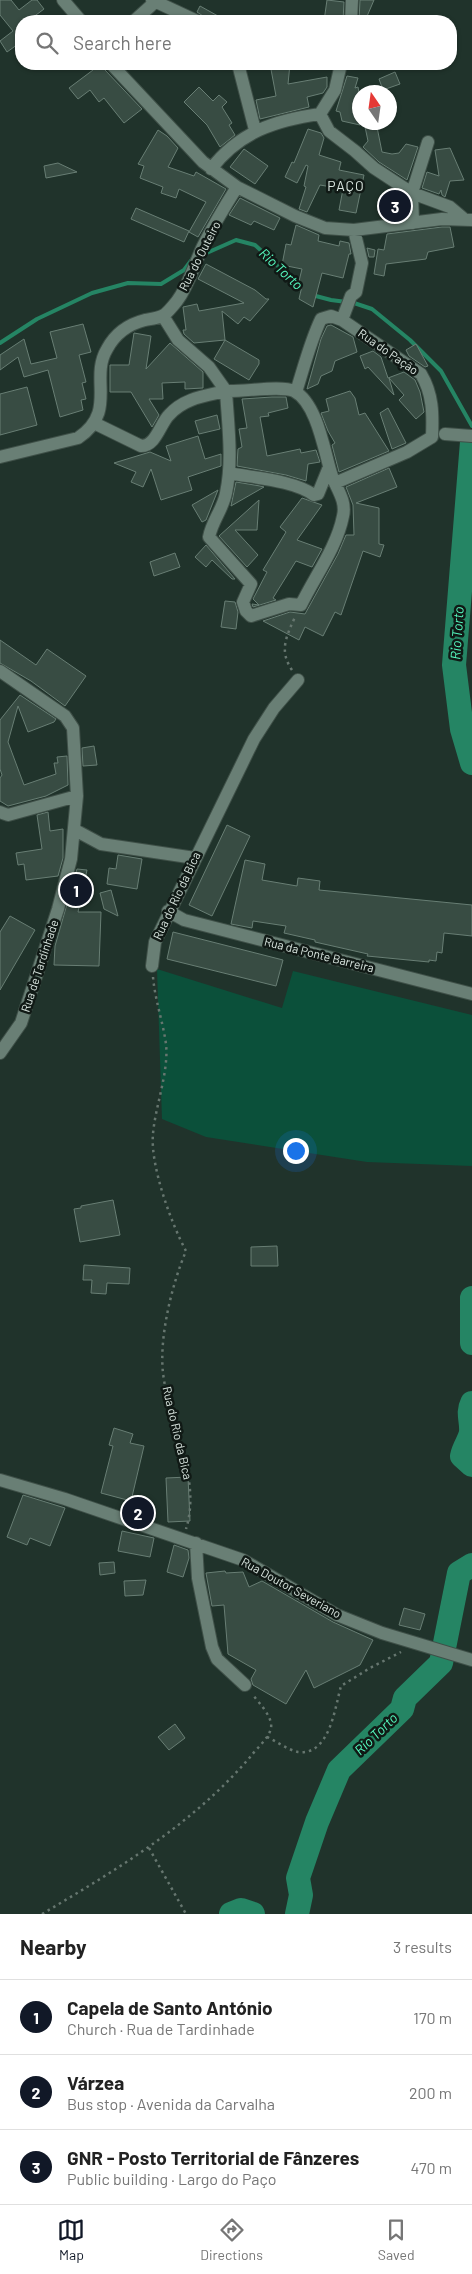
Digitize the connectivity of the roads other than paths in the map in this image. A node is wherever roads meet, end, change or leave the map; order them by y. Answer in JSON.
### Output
{"nodes":[{"id":1,"x":63,"y":0,"type":"edge"},
{"id":2,"x":352,"y":0,"type":"edge"},
{"id":3,"x":153,"y":1,"type":"edge"},
{"id":4,"x":76,"y":15,"type":"edge"},
{"id":5,"x":140,"y":15,"type":"edge"},
{"id":6,"x":184,"y":15,"type":"edge"},
{"id":7,"x":351,"y":15,"type":"edge"},
{"id":8,"x":114,"y":70,"type":"edge"},
{"id":9,"x":240,"y":70,"type":"edge"},
{"id":10,"x":340,"y":70,"type":"edge"},
{"id":11,"x":320,"y":114,"type":"junction"},
{"id":12,"x":255,"y":130,"type":"junction"},
{"id":13,"x":428,"y":142,"type":"dead end"},
{"id":14,"x":211,"y":168,"type":"junction"},
{"id":15,"x":237,"y":187,"type":"junction"},
{"id":16,"x":412,"y":193,"type":"junction"},
{"id":17,"x":468,"y":219,"type":"edge"},
{"id":18,"x":413,"y":223,"type":"junction"},
{"id":19,"x":354,"y":230,"type":"junction"},
{"id":20,"x":163,"y":316,"type":"junction"},
{"id":21,"x":342,"y":320,"type":"junction"},
{"id":22,"x":226,"y":391,"type":"junction"},
{"id":23,"x":296,"y":392,"type":"junction"},
{"id":24,"x":94,"y":423,"type":"junction"},
{"id":25,"x":445,"y":434,"type":"dead end"},
{"id":26,"x":469,"y":435,"type":"edge"},
{"id":27,"x":0,"y":457,"type":"edge"},
{"id":28,"x":329,"y":466,"type":"junction"},
{"id":29,"x":229,"y":473,"type":"junction"},
{"id":30,"x":335,"y":484,"type":"junction"},
{"id":31,"x":0,"y":671,"type":"edge"},
{"id":32,"x":298,"y":680,"type":"road end"},
{"id":33,"x":77,"y":796,"type":"junction"},
{"id":34,"x":0,"y":812,"type":"edge"},
{"id":35,"x":75,"y":830,"type":"junction"},
{"id":36,"x":195,"y":858,"type":"junction"},
{"id":37,"x":168,"y":911,"type":"junction"},
{"id":38,"x":152,"y":966,"type":"road end"},
{"id":39,"x":472,"y":994,"type":"edge"},
{"id":40,"x":0,"y":1053,"type":"edge"},
{"id":41,"x":0,"y":1480,"type":"edge"},
{"id":42,"x":190,"y":1540,"type":"junction"},
{"id":43,"x":469,"y":1659,"type":"edge"},
{"id":44,"x":245,"y":1685,"type":"road end"}],
"edges":[{"from":1,"to":4,"type":"street"},
{"from":2,"to":7,"type":"street"},
{"from":3,"to":5,"type":"street"},
{"from":3,"to":6,"type":"street"},
{"from":8,"to":14,"type":"street"},
{"from":9,"to":12,"type":"street"},
{"from":10,"to":11,"type":"street"},
{"from":11,"to":12,"type":"street"},
{"from":11,"to":16,"type":"street"},
{"from":12,"to":14,"type":"street"},
{"from":13,"to":16,"type":"street"},
{"from":14,"to":15,"type":"street"},
{"from":15,"to":19,"type":"street"},
{"from":15,"to":20,"type":"street","name":"Rua do Outeiro"},
{"from":16,"to":17,"type":"street"},
{"from":16,"to":18,"type":"street"},
{"from":17,"to":18,"type":"street"},
{"from":18,"to":19,"type":"street"},
{"from":19,"to":21,"type":"street"},
{"from":20,"to":22,"type":"street"},
{"from":20,"to":24,"type":"street"},
{"from":21,"to":23,"type":"street"},
{"from":21,"to":30,"type":"street","name":"Rua do Pação"},
{"from":22,"to":23,"type":"street"},
{"from":22,"to":24,"type":"street"},
{"from":22,"to":29,"type":"street"},
{"from":23,"to":28,"type":"street"},
{"from":24,"to":27,"type":"street"},
{"from":25,"to":26,"type":"street"},
{"from":28,"to":29,"type":"street"},
{"from":28,"to":30,"type":"street"},
{"from":29,"to":30,"type":"street"},
{"from":31,"to":33,"type":"street","name":"Rua de Tardinhade"},
{"from":32,"to":36,"type":"street","name":"Rua do Rio da Bica"},
{"from":33,"to":34,"type":"street"},
{"from":33,"to":35,"type":"street","name":"Rua de Tardinhade"},
{"from":35,"to":36,"type":"street"},
{"from":35,"to":40,"type":"street","name":"Rua de Tardinhade"},
{"from":36,"to":37,"type":"street","name":"Rua do Rio da Bica"},
{"from":37,"to":38,"type":"street","name":"Rua do Rio da Bica"},
{"from":37,"to":39,"type":"street","name":"Rua da Ponte Barreira"},
{"from":41,"to":42,"type":"street","name":"Rua Doutor Severiano"},
{"from":42,"to":43,"type":"street","name":"Rua Doutor Severiano"},
{"from":42,"to":44,"type":"street"}]}
